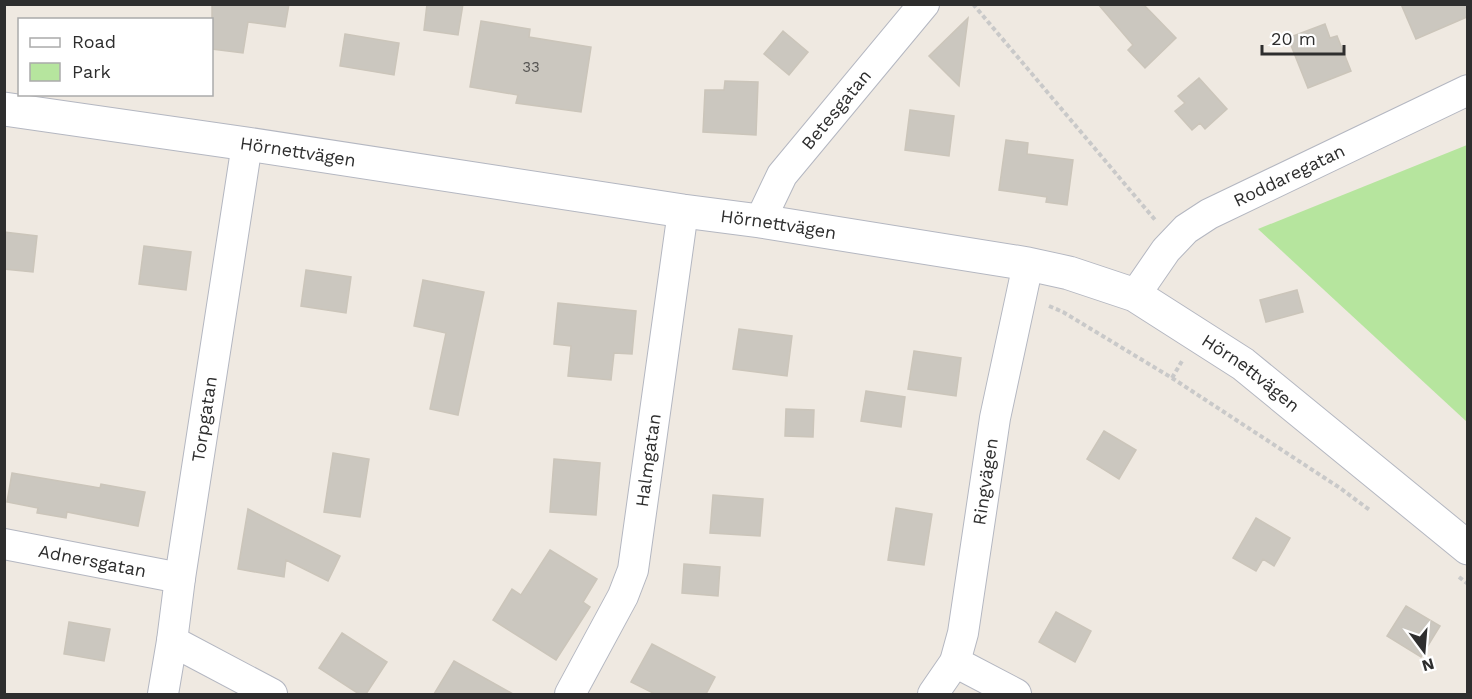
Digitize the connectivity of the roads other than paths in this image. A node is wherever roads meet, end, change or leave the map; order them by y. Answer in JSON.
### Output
{"nodes":[{"id":1,"x":924,"y":4,"type":"edge"},
{"id":2,"x":1467,"y":90,"type":"edge"},
{"id":3,"x":4,"y":109,"type":"edge"},
{"id":4,"x":247,"y":144,"type":"junction"},
{"id":5,"x":683,"y":211,"type":"junction"},
{"id":6,"x":760,"y":221,"type":"junction"},
{"id":7,"x":1028,"y":264,"type":"junction"},
{"id":8,"x":1135,"y":295,"type":"junction"},
{"id":9,"x":4,"y":544,"type":"edge"},
{"id":10,"x":1463,"y":563,"type":"edge"},
{"id":11,"x":180,"y":578,"type":"junction"},
{"id":12,"x":172,"y":641,"type":"junction"},
{"id":13,"x":955,"y":662,"type":"junction"},
{"id":14,"x":163,"y":694,"type":"edge"},
{"id":15,"x":272,"y":694,"type":"edge"},
{"id":16,"x":570,"y":694,"type":"edge"},
{"id":17,"x":933,"y":694,"type":"edge"},
{"id":18,"x":1016,"y":694,"type":"edge"}],
"edges":[{"from":1,"to":6,"type":"street","name":"Betesgatan"},
{"from":2,"to":8,"type":"street","name":"Roddaregatan"},
{"from":3,"to":4,"type":"street","name":"Hörnettvägen"},
{"from":4,"to":5,"type":"street","name":"Hörnettvägen"},
{"from":4,"to":11,"type":"street","name":"Torpgatan"},
{"from":5,"to":6,"type":"street","name":"Hörnettvägen"},
{"from":5,"to":16,"type":"street","name":"Halmgatan"},
{"from":6,"to":7,"type":"street","name":"Hörnettvägen"},
{"from":7,"to":8,"type":"street","name":"Hörnettvägen"},
{"from":7,"to":13,"type":"street","name":"Ringvägen"},
{"from":8,"to":10,"type":"street","name":"Hörnettvägen"},
{"from":9,"to":11,"type":"street","name":"Adnersgatan"},
{"from":11,"to":12,"type":"street","name":"Torpgatan"},
{"from":12,"to":14,"type":"street","name":"Torpgatan"},
{"from":12,"to":15,"type":"street"},
{"from":13,"to":17,"type":"street","name":"Ringvägen"},
{"from":13,"to":18,"type":"street"}]}
